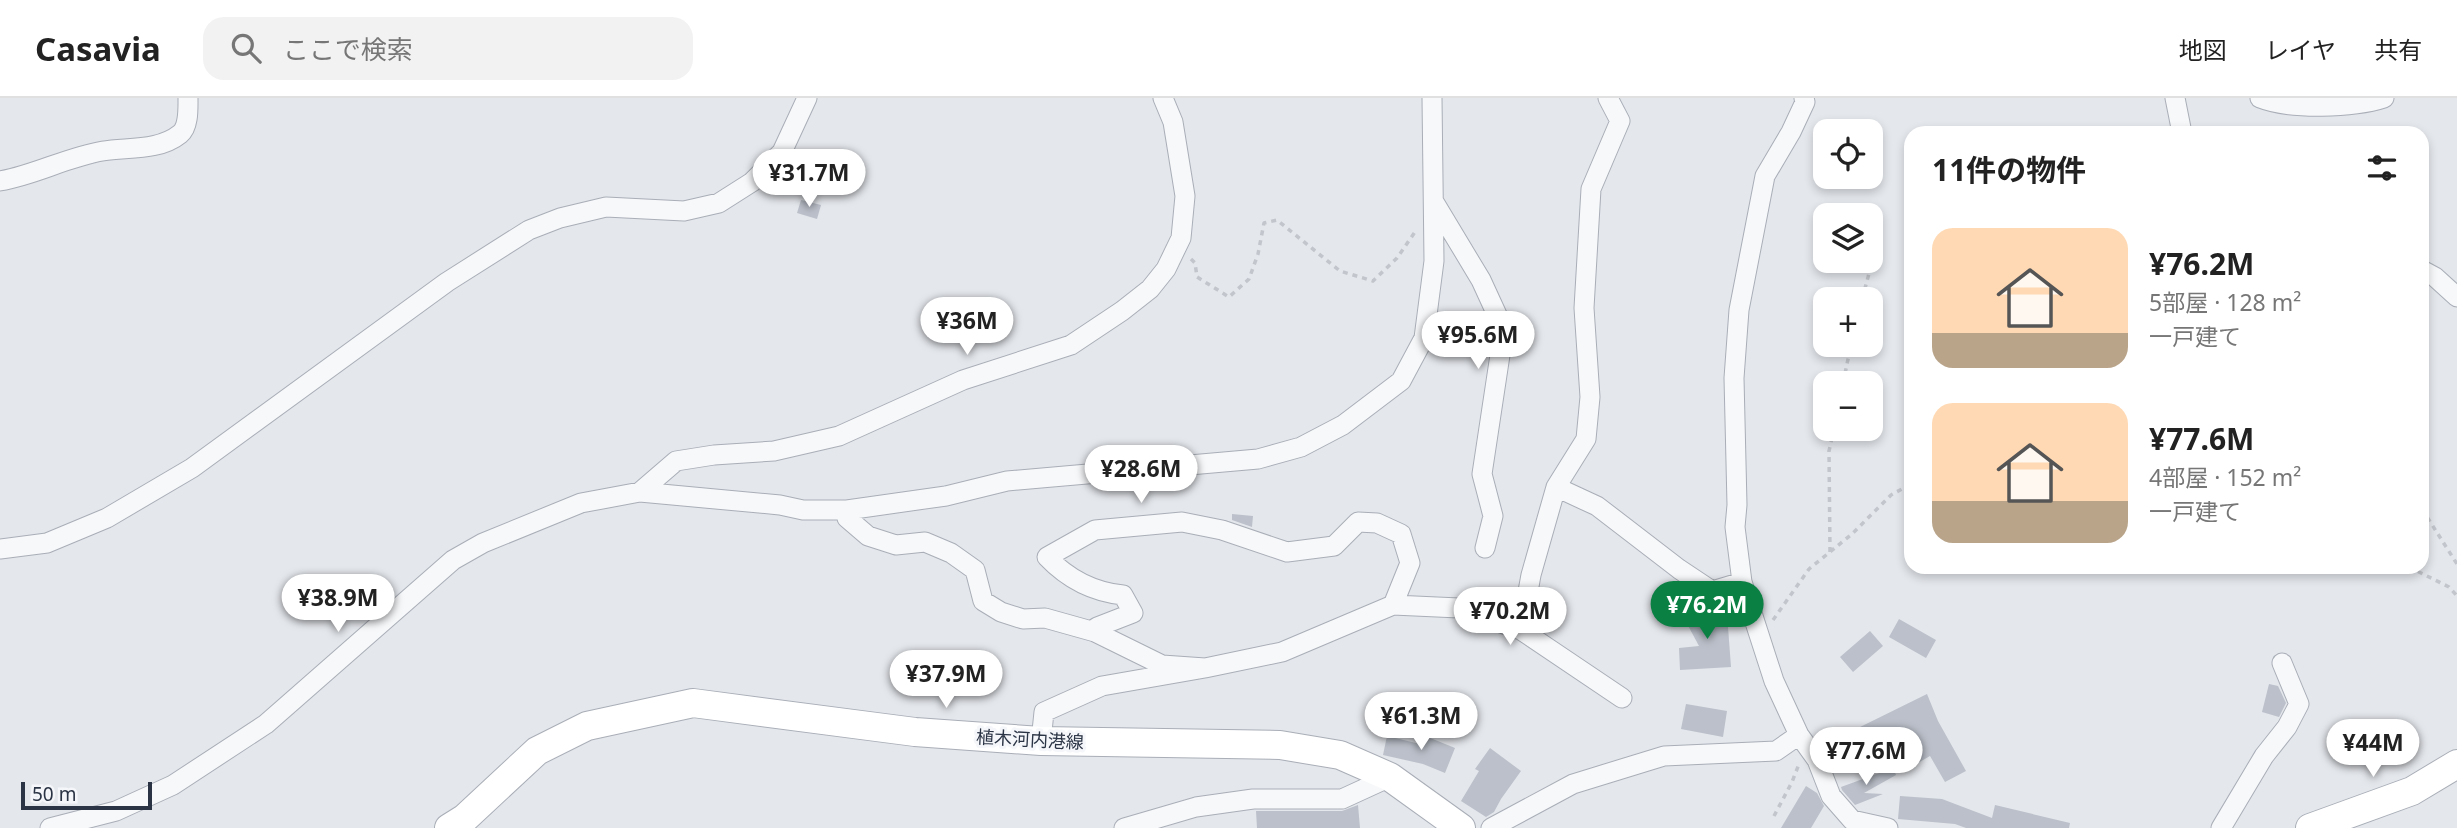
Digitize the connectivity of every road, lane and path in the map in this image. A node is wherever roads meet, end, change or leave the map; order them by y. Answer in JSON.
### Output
{"nodes":[{"id":1,"x":188,"y":98,"type":"edge"},
{"id":2,"x":807,"y":98,"type":"edge"},
{"id":3,"x":1163,"y":98,"type":"edge"},
{"id":4,"x":1432,"y":98,"type":"edge"},
{"id":5,"x":1608,"y":98,"type":"edge"},
{"id":6,"x":1804,"y":98,"type":"edge"},
{"id":7,"x":2175,"y":98,"type":"edge"},
{"id":8,"x":2260,"y":98,"type":"edge"},
{"id":9,"x":2384,"y":98,"type":"edge"},
{"id":10,"x":2181,"y":126,"type":"edge"},
{"id":11,"x":0,"y":181,"type":"edge"},
{"id":12,"x":1434,"y":201,"type":"junction"},
{"id":13,"x":1178,"y":244,"type":"junction"},
{"id":14,"x":2429,"y":274,"type":"edge"},
{"id":15,"x":2457,"y":297,"type":"edge"},
{"id":16,"x":1831,"y":441,"type":"edge"},
{"id":17,"x":1556,"y":488,"type":"junction"},
{"id":18,"x":1904,"y":488,"type":"edge"},
{"id":19,"x":640,"y":492,"type":"junction"},
{"id":20,"x":847,"y":510,"type":"junction"},
{"id":21,"x":2429,"y":520,"type":"edge"},
{"id":22,"x":1485,"y":548,"type":"dead end"},
{"id":23,"x":0,"y":549,"type":"edge"},
{"id":24,"x":1830,"y":552,"type":"junction"},
{"id":25,"x":2457,"y":564,"type":"edge"},
{"id":26,"x":2423,"y":574,"type":"edge"},
{"id":27,"x":1742,"y":582,"type":"junction"},
{"id":28,"x":2457,"y":596,"type":"edge"},
{"id":29,"x":1393,"y":605,"type":"junction"},
{"id":30,"x":1521,"y":630,"type":"junction"},
{"id":31,"x":1095,"y":632,"type":"junction"},
{"id":32,"x":1760,"y":639,"type":"junction"},
{"id":33,"x":2282,"y":663,"type":"dead end"},
{"id":34,"x":1205,"y":668,"type":"junction"},
{"id":35,"x":1622,"y":698,"type":"dead end"},
{"id":36,"x":1799,"y":735,"type":"junction"},
{"id":37,"x":1041,"y":741,"type":"junction"},
{"id":38,"x":2457,"y":764,"type":"edge"},
{"id":39,"x":1390,"y":777,"type":"junction"},
{"id":40,"x":1774,"y":816,"type":"dead end"},
{"id":41,"x":50,"y":828,"type":"edge"},
{"id":42,"x":449,"y":828,"type":"edge"},
{"id":43,"x":1124,"y":828,"type":"edge"},
{"id":44,"x":1461,"y":828,"type":"edge"},
{"id":45,"x":1491,"y":828,"type":"edge"},
{"id":46,"x":1888,"y":828,"type":"edge"},
{"id":47,"x":2221,"y":828,"type":"edge"},
{"id":48,"x":2310,"y":828,"type":"edge"}],
"edges":[{"from":1,"to":11,"type":"street"},
{"from":2,"to":23,"type":"street"},
{"from":3,"to":13,"type":"street"},
{"from":4,"to":12,"type":"street"},
{"from":5,"to":17,"type":"street"},
{"from":6,"to":27,"type":"street"},
{"from":7,"to":10,"type":"street"},
{"from":8,"to":9,"type":"street"},
{"from":12,"to":13,"type":"path"},
{"from":12,"to":20,"type":"street"},
{"from":12,"to":22,"type":"street"},
{"from":13,"to":19,"type":"street"},
{"from":14,"to":15,"type":"street"},
{"from":16,"to":24,"type":"path"},
{"from":17,"to":27,"type":"street"},
{"from":17,"to":30,"type":"street"},
{"from":18,"to":24,"type":"path"},
{"from":19,"to":20,"type":"street"},
{"from":19,"to":41,"type":"street"},
{"from":20,"to":31,"type":"street"},
{"from":21,"to":25,"type":"path"},
{"from":24,"to":32,"type":"path"},
{"from":26,"to":28,"type":"path"},
{"from":27,"to":32,"type":"street"},
{"from":29,"to":30,"type":"street"},
{"from":29,"to":31,"type":"street"},
{"from":29,"to":34,"type":"street"},
{"from":30,"to":35,"type":"street"},
{"from":31,"to":34,"type":"street"},
{"from":32,"to":36,"type":"street"},
{"from":33,"to":47,"type":"street"},
{"from":34,"to":37,"type":"street"},
{"from":36,"to":40,"type":"path"},
{"from":36,"to":45,"type":"street"},
{"from":36,"to":46,"type":"street"},
{"from":37,"to":39,"type":"main road","name":"植木河内港線"},
{"from":37,"to":42,"type":"main road","name":"植木河内港線"},
{"from":38,"to":48,"type":"main road"},
{"from":39,"to":43,"type":"street"},
{"from":39,"to":44,"type":"main road","name":"植木河内港線"}]}
